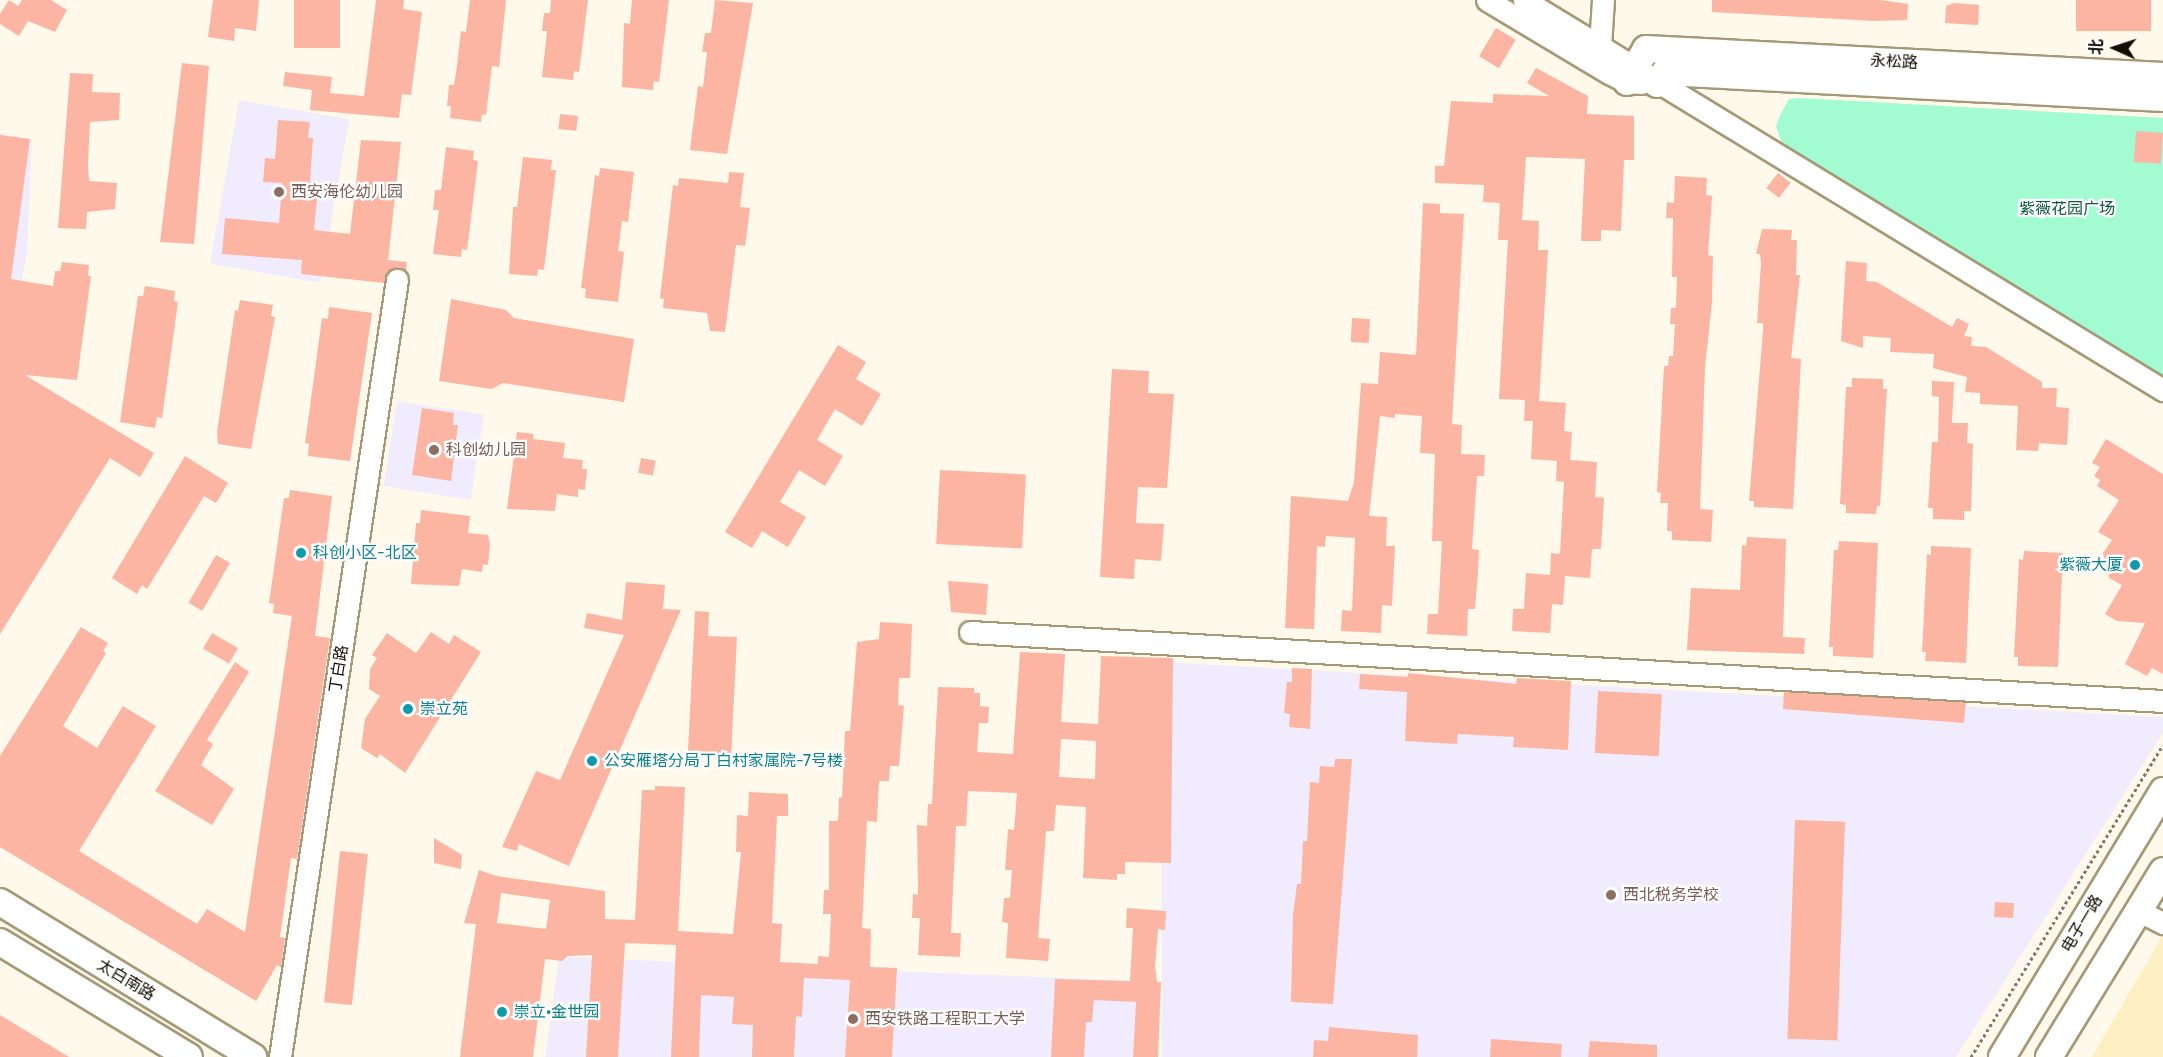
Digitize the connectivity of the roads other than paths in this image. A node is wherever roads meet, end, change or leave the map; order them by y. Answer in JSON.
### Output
{"nodes":[{"id":1,"x":1487,"y":0,"type":"edge"},
{"id":2,"x":1524,"y":0,"type":"edge"},
{"id":3,"x":1604,"y":0,"type":"edge"},
{"id":4,"x":1595,"y":54,"type":"junction"},
{"id":5,"x":1632,"y":75,"type":"junction"},
{"id":6,"x":2163,"y":76,"type":"edge"},
{"id":7,"x":1657,"y":84,"type":"junction"},
{"id":8,"x":2163,"y":98,"type":"edge"},
{"id":9,"x":398,"y":280,"type":"dead end"},
{"id":10,"x":2163,"y":390,"type":"edge"},
{"id":11,"x":970,"y":632,"type":"dead end"},
{"id":12,"x":2163,"y":701,"type":"edge"},
{"id":13,"x":2163,"y":791,"type":"edge"},
{"id":14,"x":2163,"y":871,"type":"edge"},
{"id":15,"x":0,"y":902,"type":"edge"},
{"id":16,"x":2139,"y":911,"type":"junction"},
{"id":17,"x":2163,"y":923,"type":"edge"},
{"id":18,"x":0,"y":942,"type":"edge"},
{"id":19,"x":189,"y":1057,"type":"edge"},
{"id":20,"x":253,"y":1057,"type":"edge"},
{"id":21,"x":280,"y":1057,"type":"edge"},
{"id":22,"x":2002,"y":1057,"type":"edge"},
{"id":23,"x":2049,"y":1057,"type":"edge"}],
"edges":[{"from":1,"to":4,"type":"street"},
{"from":2,"to":4,"type":"street"},
{"from":3,"to":4,"type":"street"},
{"from":4,"to":5,"type":"street"},
{"from":5,"to":6,"type":"main road","name":"永松路"},
{"from":5,"to":7,"type":"street"},
{"from":7,"to":8,"type":"main road","name":"永松路"},
{"from":7,"to":10,"type":"street"},
{"from":9,"to":21,"type":"street","name":"丁白路"},
{"from":11,"to":12,"type":"street"},
{"from":13,"to":22,"type":"main road","name":"电子一路"},
{"from":14,"to":16,"type":"main road"},
{"from":15,"to":20,"type":"main road","name":"太白南路"},
{"from":16,"to":17,"type":"street"},
{"from":16,"to":23,"type":"main road"},
{"from":18,"to":19,"type":"main road","name":"太白南路"}]}
